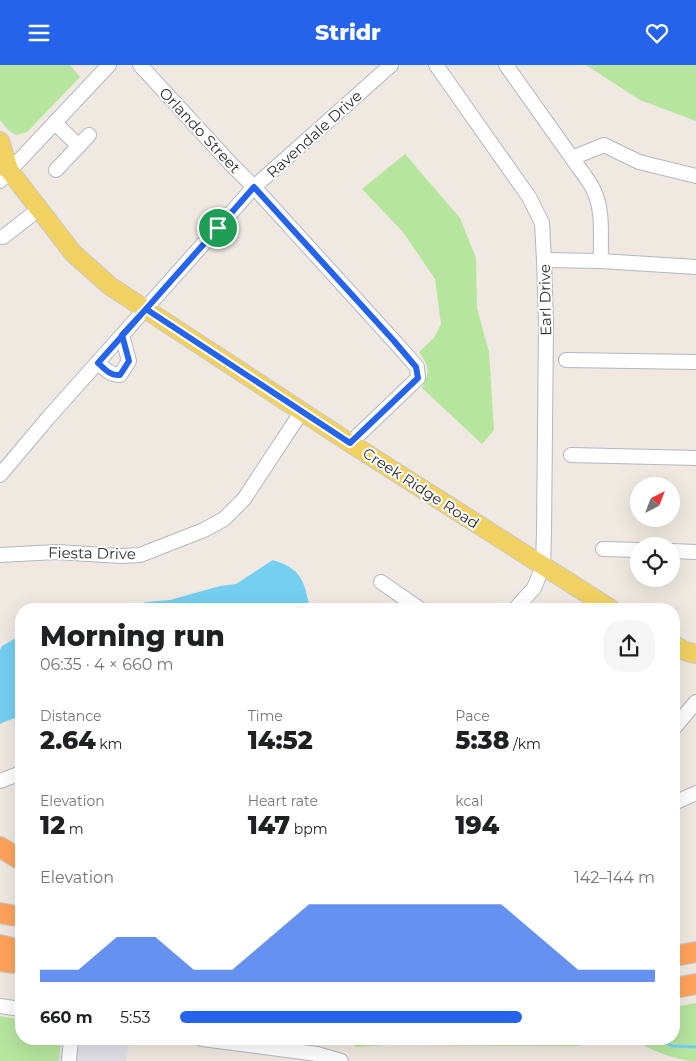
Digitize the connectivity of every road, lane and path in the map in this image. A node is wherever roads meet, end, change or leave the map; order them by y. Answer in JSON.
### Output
{"nodes":[{"id":1,"x":109,"y":65,"type":"edge"},
{"id":2,"x":140,"y":65,"type":"edge"},
{"id":3,"x":391,"y":65,"type":"edge"},
{"id":4,"x":436,"y":65,"type":"edge"},
{"id":5,"x":506,"y":65,"type":"edge"},
{"id":6,"x":55,"y":123,"type":"junction"},
{"id":7,"x":89,"y":135,"type":"dead end"},
{"id":8,"x":0,"y":141,"type":"edge"},
{"id":9,"x":79,"y":146,"type":"junction"},
{"id":10,"x":572,"y":158,"type":"junction"},
{"id":11,"x":56,"y":170,"type":"dead end"},
{"id":12,"x":3,"y":171,"type":"edge"},
{"id":13,"x":696,"y":176,"type":"edge"},
{"id":14,"x":254,"y":187,"type":"junction"},
{"id":15,"x":39,"y":209,"type":"junction"},
{"id":16,"x":3,"y":237,"type":"dead end"},
{"id":17,"x":544,"y":260,"type":"junction"},
{"id":18,"x":601,"y":261,"type":"junction"},
{"id":19,"x":696,"y":267,"type":"edge"},
{"id":20,"x":146,"y":309,"type":"junction"},
{"id":21,"x":122,"y":335,"type":"junction"},
{"id":22,"x":566,"y":360,"type":"dead end"},
{"id":23,"x":696,"y":362,"type":"edge"},
{"id":24,"x":98,"y":363,"type":"junction"},
{"id":25,"x":302,"y":411,"type":"junction"},
{"id":26,"x":350,"y":443,"type":"junction"},
{"id":27,"x":570,"y":455,"type":"dead end"},
{"id":28,"x":696,"y":458,"type":"edge"},
{"id":29,"x":0,"y":475,"type":"edge"},
{"id":30,"x":603,"y":549,"type":"dead end"},
{"id":31,"x":630,"y":550,"type":"edge"},
{"id":32,"x":680,"y":551,"type":"edge"},
{"id":33,"x":696,"y":552,"type":"edge"},
{"id":34,"x":0,"y":555,"type":"edge"},
{"id":35,"x":543,"y":566,"type":"junction"},
{"id":36,"x":381,"y":582,"type":"dead end"},
{"id":37,"x":411,"y":603,"type":"edge"},
{"id":38,"x":520,"y":603,"type":"edge"},
{"id":39,"x":602,"y":603,"type":"edge"},
{"id":40,"x":680,"y":648,"type":"edge"},
{"id":41,"x":696,"y":654,"type":"edge"},
{"id":42,"x":696,"y":702,"type":"edge"},
{"id":43,"x":680,"y":720,"type":"edge"},
{"id":44,"x":15,"y":775,"type":"edge"},
{"id":45,"x":0,"y":781,"type":"edge"},
{"id":46,"x":696,"y":793,"type":"edge"},
{"id":47,"x":680,"y":800,"type":"edge"},
{"id":48,"x":0,"y":847,"type":"edge"},
{"id":49,"x":15,"y":856,"type":"edge"},
{"id":50,"x":0,"y":913,"type":"edge"},
{"id":51,"x":15,"y":916,"type":"edge"},
{"id":52,"x":0,"y":945,"type":"edge"},
{"id":53,"x":15,"y":949,"type":"edge"},
{"id":54,"x":696,"y":952,"type":"edge"},
{"id":55,"x":680,"y":954,"type":"edge"},
{"id":56,"x":0,"y":961,"type":"edge"},
{"id":57,"x":15,"y":962,"type":"edge"},
{"id":58,"x":696,"y":984,"type":"edge"},
{"id":59,"x":680,"y":987,"type":"edge"},
{"id":60,"x":0,"y":1006,"type":"edge"},
{"id":61,"x":15,"y":1008,"type":"edge"},
{"id":62,"x":70,"y":1045,"type":"edge"},
{"id":63,"x":248,"y":1045,"type":"edge"},
{"id":64,"x":69,"y":1061,"type":"edge"},
{"id":65,"x":341,"y":1061,"type":"edge"}],
"edges":[{"from":1,"to":6,"type":"street"},
{"from":2,"to":14,"type":"street","name":"Orlando Street"},
{"from":3,"to":14,"type":"street","name":"Ravendale Drive"},
{"from":4,"to":17,"type":"street","name":"Earl Drive"},
{"from":5,"to":10,"type":"street"},
{"from":6,"to":9,"type":"street"},
{"from":6,"to":12,"type":"street"},
{"from":7,"to":9,"type":"street"},
{"from":8,"to":12,"type":"main road","name":"Creek Ridge Road"},
{"from":9,"to":11,"type":"street"},
{"from":10,"to":13,"type":"street"},
{"from":10,"to":18,"type":"street"},
{"from":12,"to":15,"type":"main road","name":"Creek Ridge Road"},
{"from":14,"to":20,"type":"street","name":"Ravendale Drive"},
{"from":14,"to":26,"type":"street","name":"Orlando Street"},
{"from":15,"to":16,"type":"street"},
{"from":15,"to":20,"type":"main road","name":"Creek Ridge Road"},
{"from":17,"to":18,"type":"street"},
{"from":17,"to":35,"type":"street","name":"Earl Drive"},
{"from":18,"to":19,"type":"street"},
{"from":20,"to":21,"type":"street","name":"Ravendale Drive"},
{"from":20,"to":25,"type":"main road","name":"Creek Ridge Road"},
{"from":21,"to":24,"type":"street","name":"Ravendale Drive"},
{"from":21,"to":24,"type":"street"},
{"from":22,"to":23,"type":"street"},
{"from":24,"to":29,"type":"street","name":"Ravendale Drive"},
{"from":25,"to":26,"type":"main road","name":"Creek Ridge Road"},
{"from":25,"to":34,"type":"street","name":"Fiesta Drive"},
{"from":26,"to":35,"type":"main road","name":"Creek Ridge Road"},
{"from":27,"to":28,"type":"street"},
{"from":30,"to":31,"type":"street"},
{"from":32,"to":33,"type":"street"},
{"from":35,"to":38,"type":"street"},
{"from":35,"to":39,"type":"main road","name":"Creek Ridge Road"},
{"from":36,"to":37,"type":"street"},
{"from":40,"to":41,"type":"main road"},
{"from":42,"to":43,"type":"street"},
{"from":44,"to":45,"type":"street"},
{"from":46,"to":47,"type":"street"},
{"from":48,"to":49,"type":"highway"},
{"from":50,"to":51,"type":"highway"},
{"from":52,"to":53,"type":"highway"},
{"from":54,"to":55,"type":"highway"},
{"from":56,"to":57,"type":"highway"},
{"from":58,"to":59,"type":"highway"},
{"from":60,"to":61,"type":"street"},
{"from":62,"to":64,"type":"street"},
{"from":63,"to":65,"type":"street"}]}
